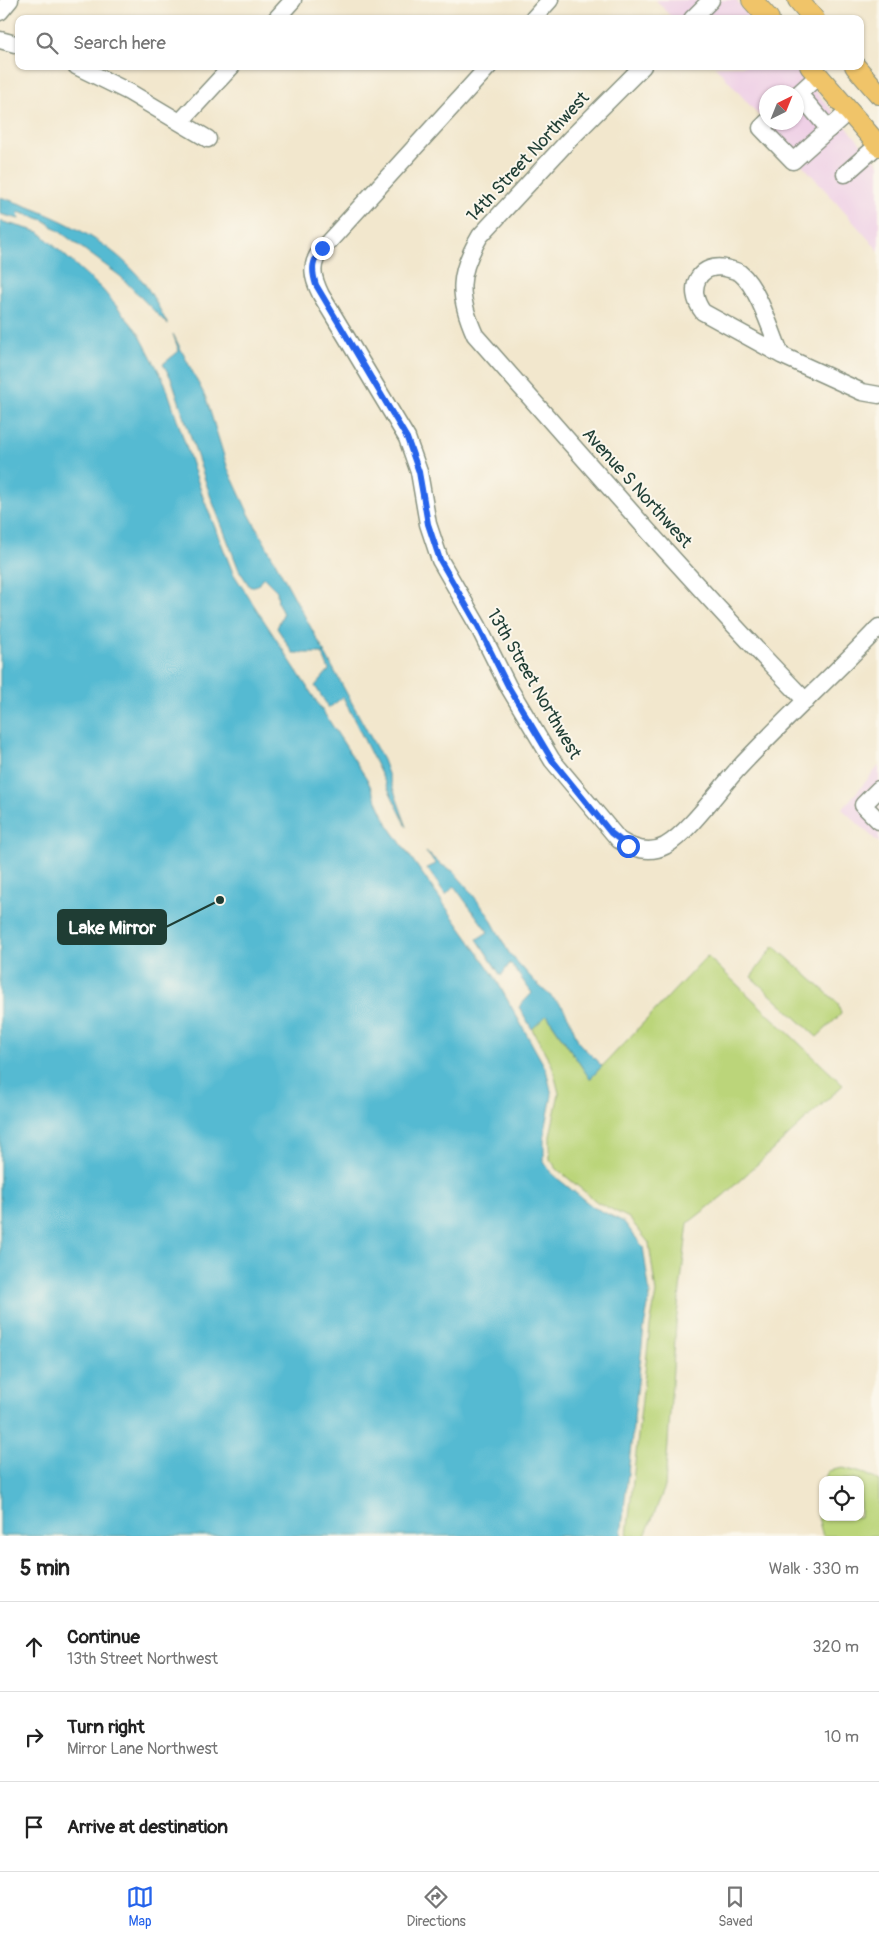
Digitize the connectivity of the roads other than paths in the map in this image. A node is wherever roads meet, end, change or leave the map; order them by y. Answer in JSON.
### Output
{"nodes":[{"id":1,"x":10,"y":0,"type":"edge"},
{"id":2,"x":293,"y":0,"type":"edge"},
{"id":3,"x":550,"y":0,"type":"edge"},
{"id":4,"x":711,"y":0,"type":"edge"},
{"id":5,"x":752,"y":0,"type":"edge"},
{"id":6,"x":798,"y":0,"type":"edge"},
{"id":7,"x":0,"y":12,"type":"edge"},
{"id":8,"x":280,"y":15,"type":"edge"},
{"id":9,"x":537,"y":15,"type":"edge"},
{"id":10,"x":696,"y":15,"type":"edge"},
{"id":11,"x":765,"y":15,"type":"edge"},
{"id":12,"x":811,"y":15,"type":"edge"},
{"id":13,"x":0,"y":40,"type":"edge"},
{"id":14,"x":15,"y":44,"type":"edge"},
{"id":15,"x":84,"y":70,"type":"edge"},
{"id":16,"x":228,"y":70,"type":"edge"},
{"id":17,"x":485,"y":70,"type":"edge"},
{"id":18,"x":639,"y":70,"type":"edge"},
{"id":19,"x":858,"y":70,"type":"edge"},
{"id":20,"x":814,"y":71,"type":"edge"},
{"id":21,"x":804,"y":86,"type":"edge"},
{"id":22,"x":879,"y":94,"type":"edge"},
{"id":23,"x":804,"y":102,"type":"edge"},
{"id":24,"x":849,"y":112,"type":"junction"},
{"id":25,"x":180,"y":121,"type":"junction"},
{"id":26,"x":829,"y":129,"type":"junction"},
{"id":27,"x":763,"y":130,"type":"edge"},
{"id":28,"x":208,"y":139,"type":"dead end"},
{"id":29,"x":878,"y":146,"type":"edge"},
{"id":30,"x":845,"y":174,"type":"dead end"},
{"id":31,"x":461,"y":287,"type":"joint"},
{"id":32,"x":781,"y":354,"type":"junction"},
{"id":33,"x":879,"y":395,"type":"edge"},
{"id":34,"x":879,"y":627,"type":"edge"},
{"id":35,"x":806,"y":701,"type":"junction"},
{"id":36,"x":879,"y":789,"type":"edge"},
{"id":37,"x":879,"y":821,"type":"edge"}],
"edges":[{"from":1,"to":7,"type":"street"},
{"from":2,"to":8,"type":"street"},
{"from":3,"to":9,"type":"street"},
{"from":4,"to":10,"type":"street"},
{"from":5,"to":11,"type":"main road"},
{"from":6,"to":12,"type":"main road"},
{"from":13,"to":14,"type":"street"},
{"from":15,"to":25,"type":"street"},
{"from":16,"to":25,"type":"street"},
{"from":17,"to":35,"type":"street","name":"13th Street Northwest"},
{"from":18,"to":31,"type":"street","name":"14th Street Northwest"},
{"from":19,"to":22,"type":"main road"},
{"from":20,"to":21,"type":"street"},
{"from":20,"to":24,"type":"main road"},
{"from":23,"to":26,"type":"street"},
{"from":24,"to":26,"type":"street"},
{"from":24,"to":29,"type":"main road"},
{"from":25,"to":28,"type":"street"},
{"from":26,"to":27,"type":"street"},
{"from":29,"to":30,"type":"street"},
{"from":31,"to":35,"type":"street","name":"Avenue S Northwest"},
{"from":32,"to":32,"type":"street"},
{"from":32,"to":33,"type":"street"},
{"from":34,"to":35,"type":"street","name":"13th Street Northwest"},
{"from":36,"to":37,"type":"street"}]}
